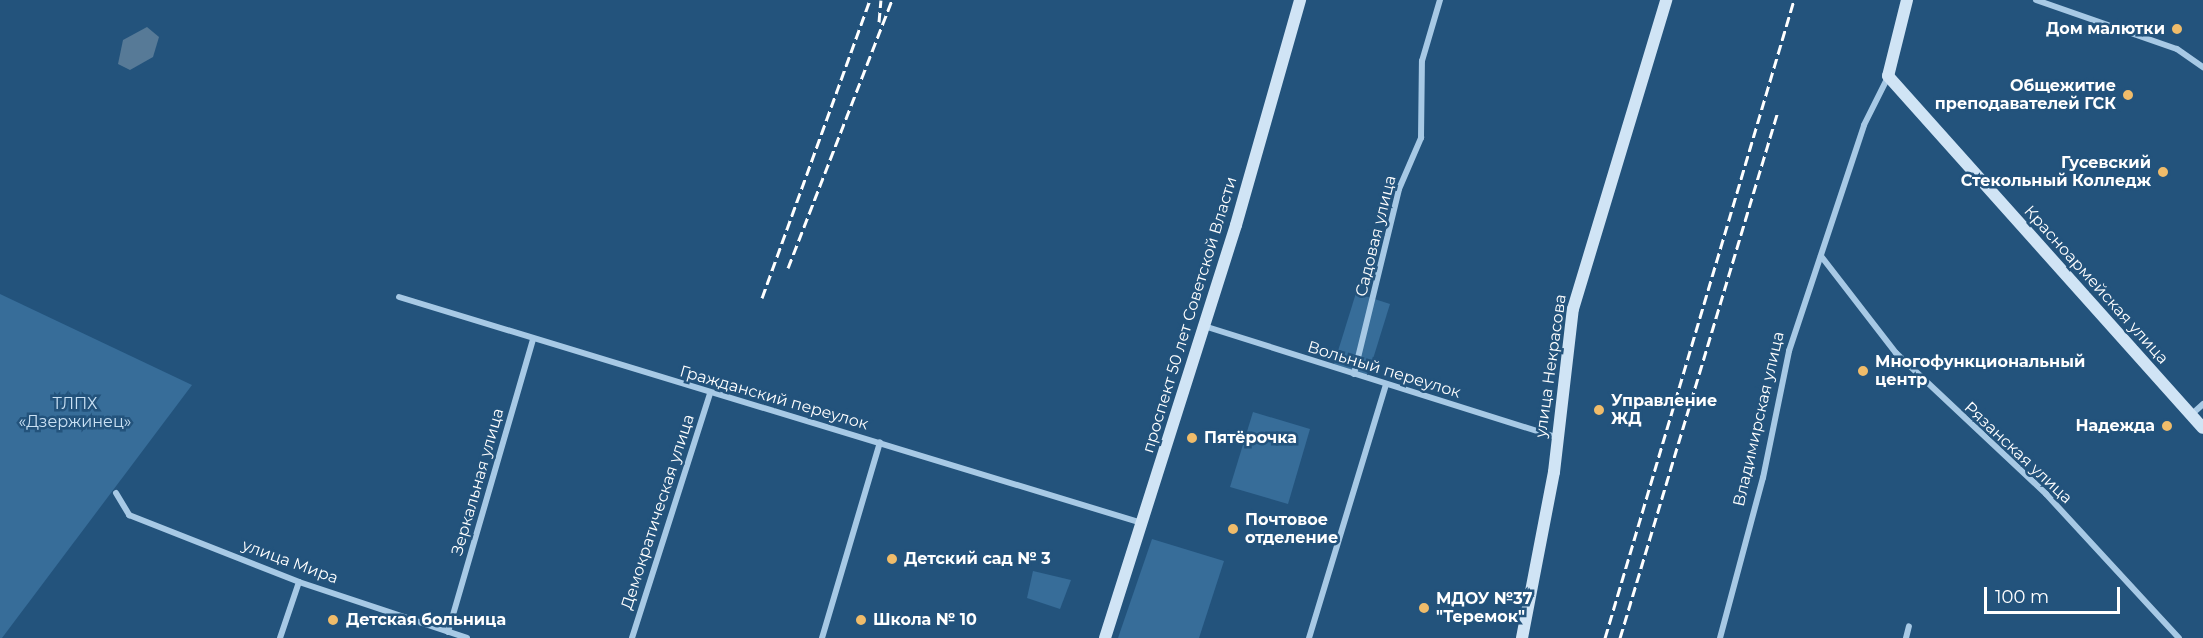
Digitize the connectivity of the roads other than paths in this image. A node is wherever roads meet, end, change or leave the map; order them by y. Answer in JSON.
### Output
{"nodes":[{"id":1,"x":1300,"y":0,"type":"edge"},
{"id":2,"x":1440,"y":0,"type":"edge"},
{"id":3,"x":1666,"y":0,"type":"edge"},
{"id":4,"x":1906,"y":0,"type":"edge"},
{"id":5,"x":2036,"y":0,"type":"edge"},
{"id":6,"x":2203,"y":67,"type":"edge"},
{"id":7,"x":1888,"y":76,"type":"junction"},
{"id":8,"x":1821,"y":256,"type":"junction"},
{"id":9,"x":399,"y":297,"type":"dead end"},
{"id":10,"x":1203,"y":326,"type":"junction"},
{"id":11,"x":533,"y":339,"type":"junction"},
{"id":12,"x":1354,"y":374,"type":"junction"},
{"id":13,"x":1386,"y":384,"type":"junction"},
{"id":14,"x":710,"y":393,"type":"junction"},
{"id":15,"x":2203,"y":404,"type":"edge"},
{"id":16,"x":2192,"y":414,"type":"junction"},
{"id":17,"x":2203,"y":428,"type":"edge"},
{"id":18,"x":1557,"y":437,"type":"junction"},
{"id":19,"x":879,"y":442,"type":"junction"},
{"id":20,"x":116,"y":493,"type":"dead end"},
{"id":21,"x":1143,"y":524,"type":"junction"},
{"id":22,"x":299,"y":582,"type":"junction"},
{"id":23,"x":1909,"y":626,"type":"dead end"},
{"id":24,"x":448,"y":632,"type":"junction"},
{"id":25,"x":280,"y":638,"type":"edge"},
{"id":26,"x":467,"y":638,"type":"edge"},
{"id":27,"x":632,"y":638,"type":"edge"},
{"id":28,"x":822,"y":638,"type":"edge"},
{"id":29,"x":1105,"y":638,"type":"edge"},
{"id":30,"x":1309,"y":638,"type":"edge"},
{"id":31,"x":1522,"y":638,"type":"edge"},
{"id":32,"x":1720,"y":638,"type":"edge"},
{"id":33,"x":1906,"y":638,"type":"edge"},
{"id":34,"x":2179,"y":638,"type":"edge"}],
"edges":[{"from":1,"to":10,"type":"street","name":"проспект 50 лет Советской Власти"},
{"from":2,"to":12,"type":"street","name":"Садовая улица"},
{"from":3,"to":18,"type":"street","name":"улица Некрасова"},
{"from":4,"to":7,"type":"street"},
{"from":5,"to":6,"type":"street"},
{"from":7,"to":8,"type":"street","name":"Владимирская улица"},
{"from":7,"to":16,"type":"street","name":"Красноармейская улица"},
{"from":8,"to":32,"type":"street","name":"Владимирская улица"},
{"from":8,"to":34,"type":"street","name":"Рязанская улица"},
{"from":9,"to":11,"type":"street","name":"Гражданский переулок"},
{"from":10,"to":12,"type":"street","name":"Вольный переулок"},
{"from":10,"to":21,"type":"street","name":"проспект 50 лет Советской Власти"},
{"from":11,"to":14,"type":"street","name":"Гражданский переулок"},
{"from":11,"to":24,"type":"street","name":"Зеркальная улица"},
{"from":12,"to":13,"type":"street","name":"Вольный переулок"},
{"from":13,"to":18,"type":"street","name":"Вольный переулок"},
{"from":13,"to":30,"type":"street"},
{"from":14,"to":19,"type":"street","name":"Гражданский переулок"},
{"from":14,"to":27,"type":"street","name":"Демократическая улица"},
{"from":15,"to":16,"type":"street"},
{"from":16,"to":17,"type":"street","name":"Красноармейская улица"},
{"from":18,"to":31,"type":"street","name":"улица Некрасова"},
{"from":19,"to":21,"type":"street","name":"Гражданский переулок"},
{"from":19,"to":28,"type":"street"},
{"from":20,"to":22,"type":"street","name":"улица Мира"},
{"from":21,"to":29,"type":"street","name":"проспект 50 лет Советской Власти"},
{"from":22,"to":24,"type":"street","name":"улица Мира"},
{"from":22,"to":25,"type":"street"},
{"from":23,"to":33,"type":"street"},
{"from":24,"to":26,"type":"street","name":"улица Мира"}]}
